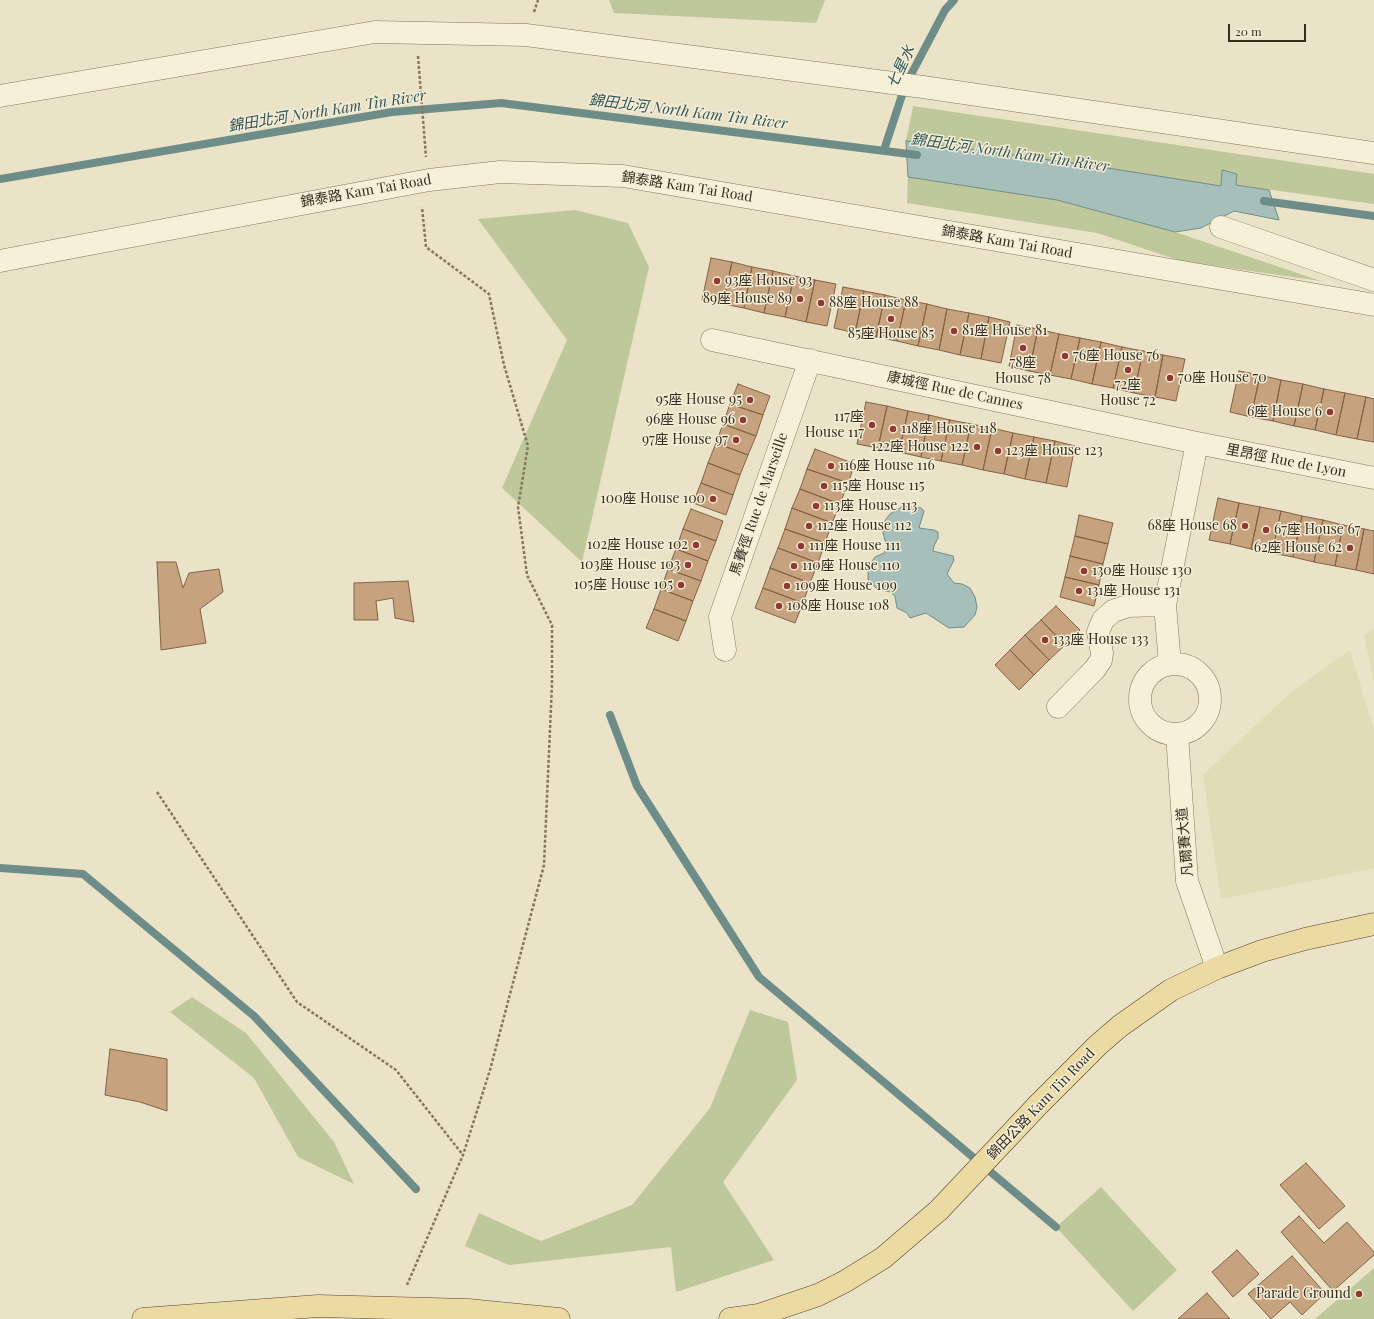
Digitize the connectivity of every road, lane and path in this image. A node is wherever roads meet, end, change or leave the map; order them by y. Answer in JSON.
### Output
{"nodes":[{"id":1,"x":417,"y":49,"type":"dead end"},
{"id":2,"x":0,"y":96,"type":"edge"},
{"id":3,"x":1374,"y":153,"type":"edge"},
{"id":4,"x":428,"y":171,"type":"junction"},
{"id":5,"x":1221,"y":227,"type":"dead end"},
{"id":6,"x":0,"y":261,"type":"edge"},
{"id":7,"x":1374,"y":280,"type":"edge"},
{"id":8,"x":1374,"y":305,"type":"edge"},
{"id":9,"x":712,"y":340,"type":"dead end"},
{"id":10,"x":810,"y":360,"type":"junction"},
{"id":11,"x":1197,"y":443,"type":"junction"},
{"id":12,"x":1374,"y":478,"type":"edge"},
{"id":13,"x":1165,"y":605,"type":"junction"},
{"id":14,"x":725,"y":650,"type":"dead end"},
{"id":15,"x":1170,"y":664,"type":"junction"},
{"id":16,"x":1058,"y":707,"type":"dead end"},
{"id":17,"x":1177,"y":734,"type":"junction"},
{"id":18,"x":157,"y":792,"type":"dead end"},
{"id":19,"x":1374,"y":924,"type":"edge"},
{"id":20,"x":1217,"y":968,"type":"junction"},
{"id":21,"x":463,"y":1155,"type":"junction"},
{"id":22,"x":399,"y":1308,"type":"junction"},
{"id":23,"x":760,"y":1317,"type":"edge"},
{"id":24,"x":143,"y":1319,"type":"edge"},
{"id":25,"x":559,"y":1319,"type":"edge"},
{"id":26,"x":730,"y":1319,"type":"edge"}],
"edges":[{"from":1,"to":4,"type":"path"},
{"from":2,"to":3,"type":"street"},
{"from":4,"to":6,"type":"street","name":"錦泰路 Kam Tai Road"},
{"from":4,"to":8,"type":"street","name":"錦泰路 Kam Tai Road"},
{"from":4,"to":21,"type":"path"},
{"from":5,"to":7,"type":"street"},
{"from":9,"to":10,"type":"street","name":"康城徑 Rue de Cannes"},
{"from":10,"to":11,"type":"street","name":"康城徑 Rue de Cannes"},
{"from":10,"to":14,"type":"street","name":"馬賽徑 Rue de Marseille"},
{"from":11,"to":12,"type":"street","name":"里昂徑 Rue de Lyon"},
{"from":11,"to":13,"type":"street"},
{"from":13,"to":15,"type":"street"},
{"from":13,"to":16,"type":"street"},
{"from":15,"to":17,"type":"street"},
{"from":15,"to":17,"type":"street"},
{"from":17,"to":20,"type":"street","name":"凡爾賽大道"},
{"from":18,"to":21,"type":"path"},
{"from":19,"to":20,"type":"main road","name":"錦田公路 Kam Tin Road"},
{"from":20,"to":23,"type":"main road","name":"錦田公路 Kam Tin Road"},
{"from":21,"to":22,"type":"path"},
{"from":22,"to":24,"type":"main road"},
{"from":22,"to":25,"type":"main road"},
{"from":23,"to":26,"type":"main road","name":"錦田公路 Kam Tin Road"}]}
